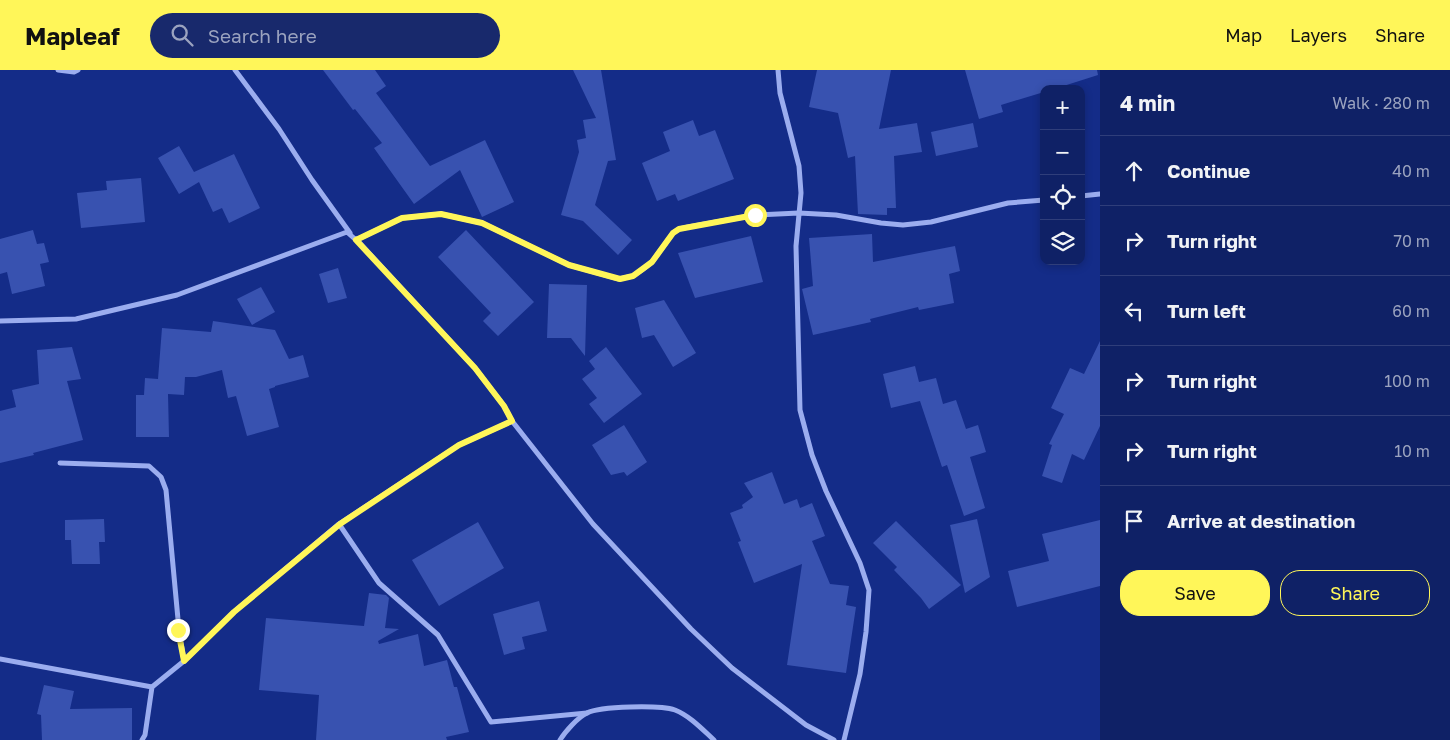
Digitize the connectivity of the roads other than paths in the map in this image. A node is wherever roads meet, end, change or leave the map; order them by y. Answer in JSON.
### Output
{"nodes":[{"id":1,"x":58,"y":70,"type":"edge"},
{"id":2,"x":78,"y":70,"type":"edge"},
{"id":3,"x":235,"y":70,"type":"edge"},
{"id":4,"x":778,"y":70,"type":"edge"},
{"id":5,"x":1100,"y":194,"type":"edge"},
{"id":6,"x":1085,"y":196,"type":"edge"},
{"id":7,"x":1040,"y":200,"type":"edge"},
{"id":8,"x":799,"y":213,"type":"junction"},
{"id":9,"x":356,"y":240,"type":"junction"},
{"id":10,"x":0,"y":321,"type":"edge"},
{"id":11,"x":512,"y":421,"type":"junction"},
{"id":12,"x":60,"y":463,"type":"dead end"},
{"id":13,"x":340,"y":524,"type":"junction"},
{"id":14,"x":0,"y":659,"type":"edge"},
{"id":15,"x":184,"y":661,"type":"junction"},
{"id":16,"x":152,"y":687,"type":"junction"},
{"id":17,"x":587,"y":712,"type":"junction"},
{"id":18,"x":142,"y":740,"type":"edge"},
{"id":19,"x":560,"y":740,"type":"edge"},
{"id":20,"x":714,"y":740,"type":"edge"},
{"id":21,"x":834,"y":740,"type":"edge"},
{"id":22,"x":844,"y":740,"type":"edge"}],
"edges":[{"from":1,"to":2,"type":"street"},
{"from":3,"to":9,"type":"street"},
{"from":4,"to":8,"type":"street"},
{"from":5,"to":6,"type":"street"},
{"from":7,"to":8,"type":"street"},
{"from":8,"to":9,"type":"street"},
{"from":8,"to":22,"type":"street"},
{"from":9,"to":10,"type":"street"},
{"from":9,"to":11,"type":"street"},
{"from":11,"to":13,"type":"street"},
{"from":11,"to":21,"type":"street"},
{"from":12,"to":15,"type":"street"},
{"from":13,"to":15,"type":"street"},
{"from":13,"to":17,"type":"street"},
{"from":14,"to":16,"type":"street"},
{"from":15,"to":16,"type":"street"},
{"from":16,"to":18,"type":"street"},
{"from":17,"to":19,"type":"street"},
{"from":17,"to":20,"type":"street"}]}
